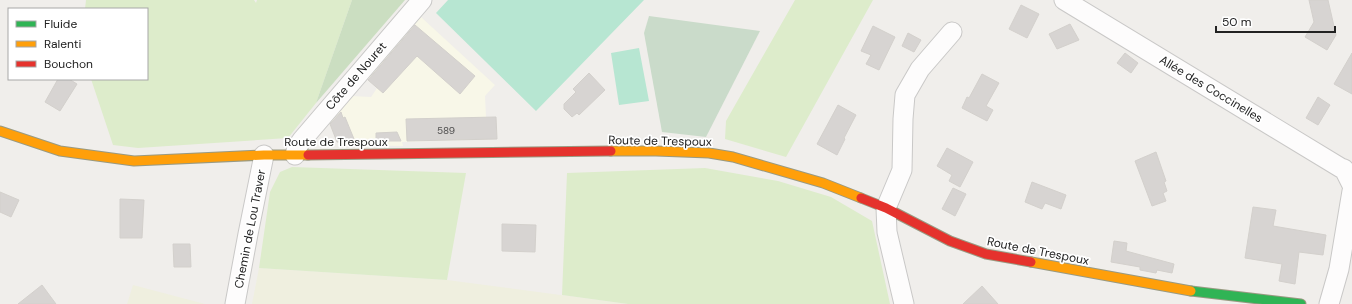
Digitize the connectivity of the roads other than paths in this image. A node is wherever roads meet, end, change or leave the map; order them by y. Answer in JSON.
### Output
{"nodes":[{"id":1,"x":422,"y":0,"type":"edge"},
{"id":2,"x":1064,"y":0,"type":"edge"},
{"id":3,"x":952,"y":32,"type":"dead end"},
{"id":4,"x":0,"y":131,"type":"edge"},
{"id":5,"x":264,"y":155,"type":"junction"},
{"id":6,"x":295,"y":155,"type":"junction"},
{"id":7,"x":1352,"y":184,"type":"edge"},
{"id":8,"x":1352,"y":191,"type":"edge"},
{"id":9,"x":886,"y":208,"type":"junction"},
{"id":10,"x":236,"y":304,"type":"edge"},
{"id":11,"x":904,"y":304,"type":"edge"},
{"id":12,"x":1301,"y":304,"type":"edge"},
{"id":13,"x":1329,"y":304,"type":"edge"}],
"edges":[{"from":1,"to":6,"type":"street","name":"Côte de Nouret"},
{"from":2,"to":7,"type":"street","name":"Allée des Coccinelles"},
{"from":3,"to":9,"type":"street"},
{"from":4,"to":5,"type":"street","name":"Route de Trespoux"},
{"from":5,"to":6,"type":"street","name":"Route de Trespoux"},
{"from":5,"to":10,"type":"street","name":"Chemin de Lou Traver"},
{"from":6,"to":9,"type":"street","name":"Route de Trespoux"},
{"from":8,"to":13,"type":"street"},
{"from":9,"to":11,"type":"street"},
{"from":9,"to":12,"type":"street","name":"Route de Trespoux"}]}
